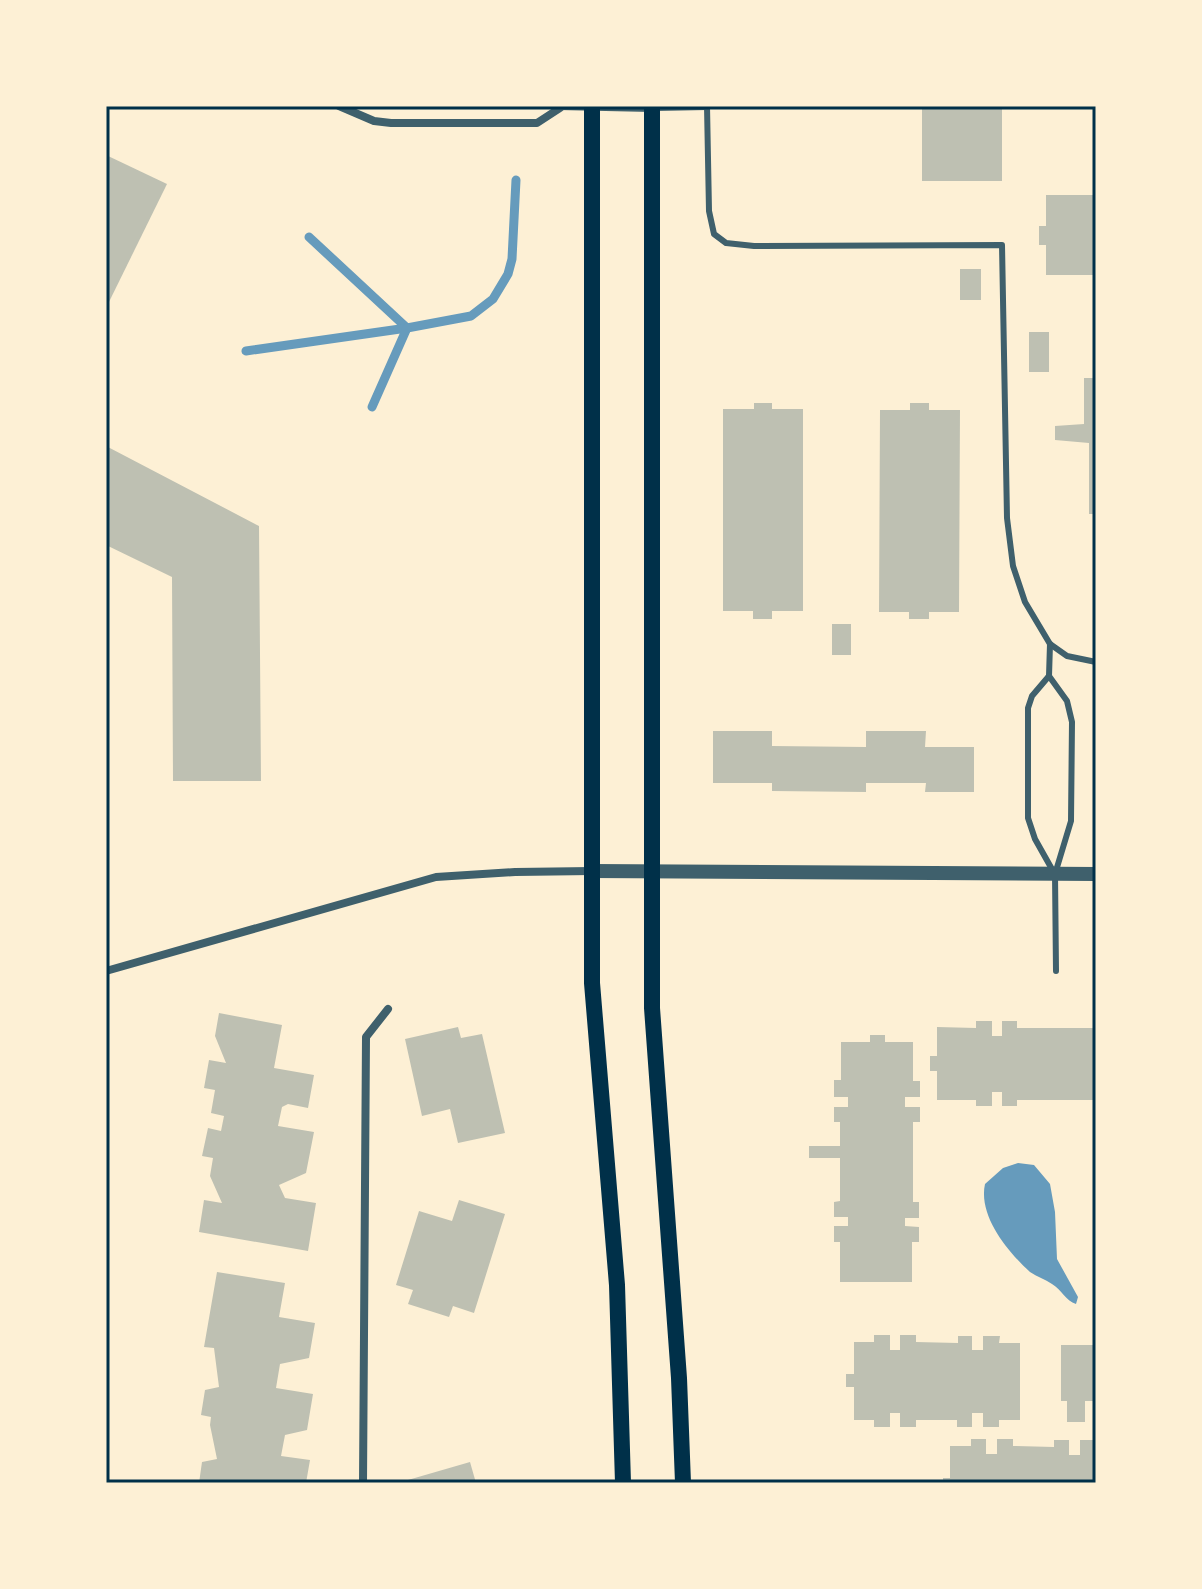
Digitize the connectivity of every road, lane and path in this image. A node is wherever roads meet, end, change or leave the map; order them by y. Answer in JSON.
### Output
{"nodes":[{"id":1,"x":339,"y":106,"type":"edge"},
{"id":2,"x":707,"y":106,"type":"edge"},
{"id":3,"x":559,"y":107,"type":"edge"},
{"id":4,"x":592,"y":107,"type":"edge"},
{"id":5,"x":652,"y":107,"type":"edge"},
{"id":6,"x":1050,"y":644,"type":"junction"},
{"id":7,"x":1096,"y":662,"type":"edge"},
{"id":8,"x":1049,"y":676,"type":"junction"},
{"id":9,"x":592,"y":871,"type":"junction"},
{"id":10,"x":652,"y":871,"type":"junction"},
{"id":11,"x":1055,"y":874,"type":"junction"},
{"id":12,"x":1096,"y":874,"type":"edge"},
{"id":13,"x":106,"y":971,"type":"edge"},
{"id":14,"x":1056,"y":971,"type":"dead end"},
{"id":15,"x":388,"y":1009,"type":"dead end"},
{"id":16,"x":363,"y":1483,"type":"edge"},
{"id":17,"x":623,"y":1483,"type":"edge"},
{"id":18,"x":683,"y":1483,"type":"edge"}],
"edges":[{"from":1,"to":3,"type":"street"},
{"from":2,"to":5,"type":"lane"},
{"from":2,"to":6,"type":"lane"},
{"from":3,"to":4,"type":"street"},
{"from":4,"to":5,"type":"street"},
{"from":4,"to":9,"type":"main road"},
{"from":5,"to":10,"type":"main road"},
{"from":6,"to":7,"type":"lane"},
{"from":6,"to":8,"type":"lane"},
{"from":8,"to":11,"type":"lane"},
{"from":8,"to":11,"type":"lane"},
{"from":9,"to":10,"type":"street"},
{"from":9,"to":13,"type":"street"},
{"from":9,"to":17,"type":"main road"},
{"from":10,"to":11,"type":"street"},
{"from":10,"to":18,"type":"main road"},
{"from":11,"to":12,"type":"street"},
{"from":11,"to":14,"type":"lane"},
{"from":15,"to":16,"type":"street"}]}
